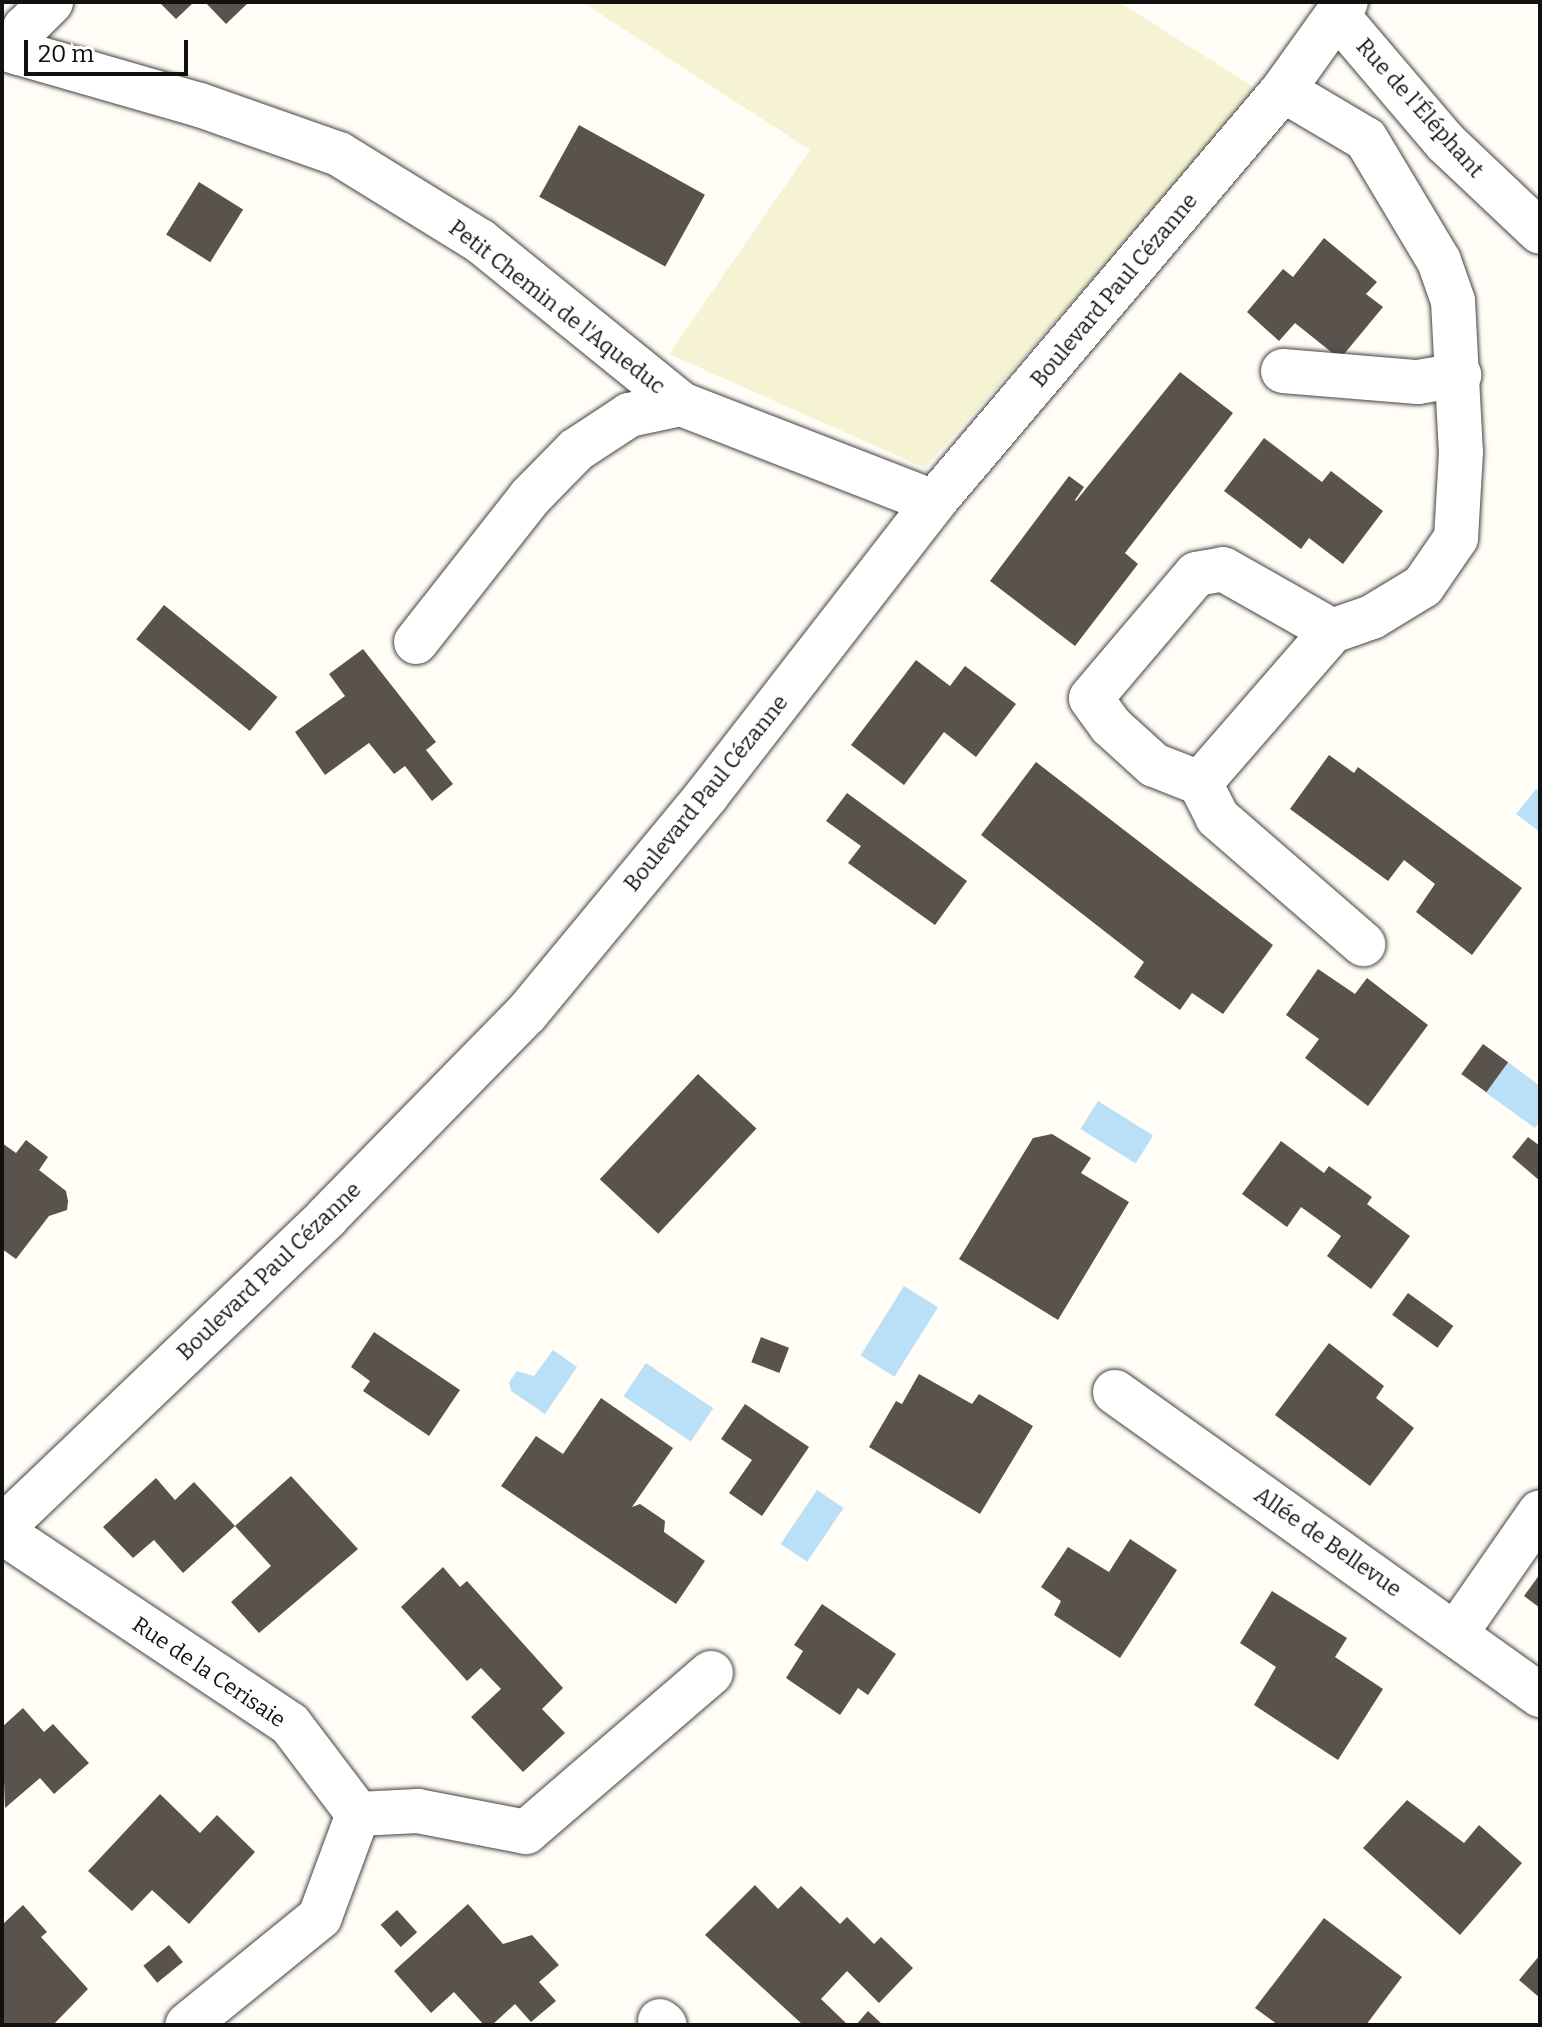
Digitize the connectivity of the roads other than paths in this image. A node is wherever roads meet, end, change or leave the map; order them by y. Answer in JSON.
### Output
{"nodes":[{"id":1,"x":51,"y":2,"type":"edge"},
{"id":2,"x":1342,"y":9,"type":"edge"},
{"id":3,"x":11,"y":50,"type":"edge"},
{"id":4,"x":1283,"y":90,"type":"junction"},
{"id":5,"x":1540,"y":232,"type":"edge"},
{"id":6,"x":1283,"y":371,"type":"dead end"},
{"id":7,"x":1459,"y":375,"type":"junction"},
{"id":8,"x":681,"y":404,"type":"junction"},
{"id":9,"x":934,"y":502,"type":"junction"},
{"id":10,"x":1332,"y":631,"type":"junction"},
{"id":11,"x":416,"y":642,"type":"dead end"},
{"id":12,"x":1200,"y":783,"type":"junction"},
{"id":13,"x":1363,"y":944,"type":"dead end"},
{"id":14,"x":1115,"y":1392,"type":"dead end"},
{"id":15,"x":1540,"y":1512,"type":"edge"},
{"id":16,"x":2,"y":1530,"type":"edge"},
{"id":17,"x":1456,"y":1633,"type":"junction"},
{"id":18,"x":711,"y":1673,"type":"dead end"},
{"id":19,"x":1540,"y":1695,"type":"edge"},
{"id":20,"x":358,"y":1814,"type":"junction"},
{"id":21,"x":187,"y":2025,"type":"edge"}],
"edges":[{"from":1,"to":3,"type":"street"},
{"from":2,"to":4,"type":"street","name":"Boulevard Paul Cézanne"},
{"from":2,"to":5,"type":"street","name":"Rue de l'Éléphant"},
{"from":3,"to":8,"type":"street","name":"Petit Chemin de l'Aqueduc"},
{"from":4,"to":7,"type":"street"},
{"from":4,"to":9,"type":"street","name":"Boulevard Paul Cézanne"},
{"from":6,"to":7,"type":"street"},
{"from":7,"to":10,"type":"street"},
{"from":8,"to":9,"type":"street","name":"Petit Chemin de l'Aqueduc"},
{"from":8,"to":11,"type":"street"},
{"from":9,"to":16,"type":"street","name":"Boulevard Paul Cézanne"},
{"from":10,"to":12,"type":"street"},
{"from":10,"to":12,"type":"street"},
{"from":12,"to":13,"type":"street"},
{"from":14,"to":17,"type":"street","name":"Allée de Bellevue"},
{"from":15,"to":17,"type":"street"},
{"from":16,"to":20,"type":"street","name":"Rue de la Cerisaie"},
{"from":17,"to":19,"type":"street","name":"Allée de Bellevue"},
{"from":18,"to":20,"type":"street"},
{"from":20,"to":21,"type":"street"}]}
